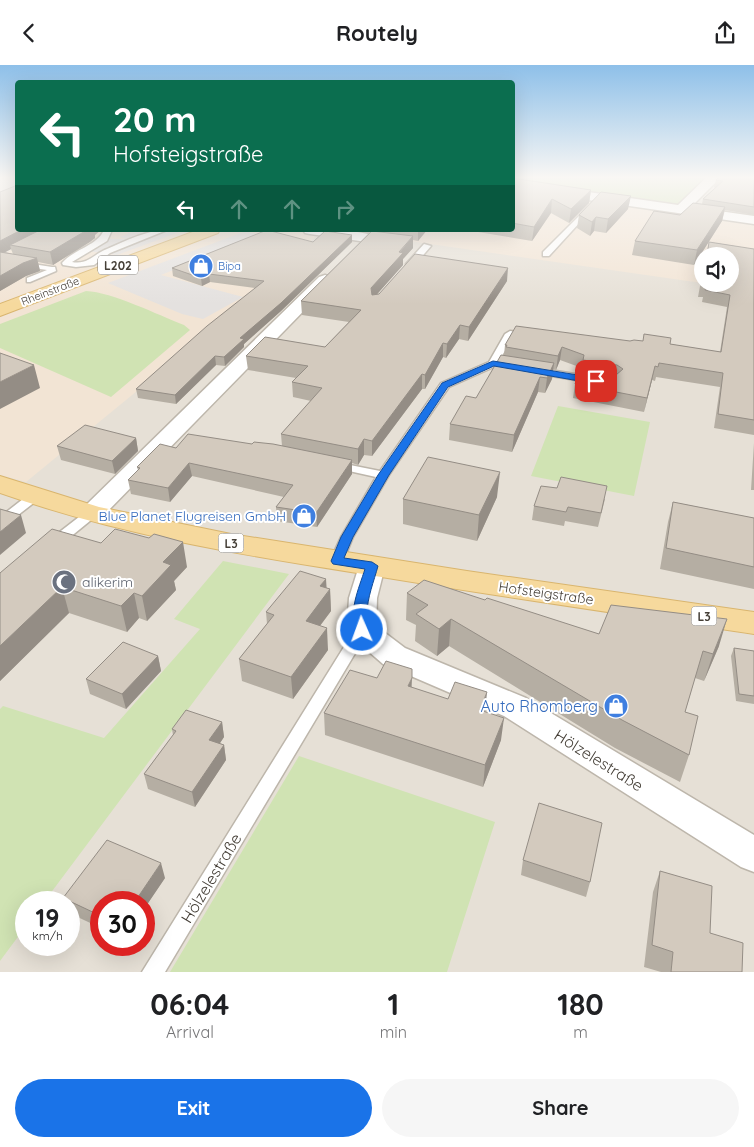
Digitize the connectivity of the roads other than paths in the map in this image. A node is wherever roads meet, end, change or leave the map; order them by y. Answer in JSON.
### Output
{"nodes":[{"id":1,"x":579,"y":219,"type":"edge"},
{"id":2,"x":107,"y":232,"type":"edge"},
{"id":3,"x":158,"y":232,"type":"edge"},
{"id":4,"x":207,"y":232,"type":"edge"},
{"id":5,"x":325,"y":232,"type":"edge"},
{"id":6,"x":417,"y":245,"type":"dead end"},
{"id":7,"x":353,"y":251,"type":"edge"},
{"id":8,"x":546,"y":254,"type":"dead end"},
{"id":9,"x":18,"y":263,"type":"edge"},
{"id":10,"x":333,"y":272,"type":"edge"},
{"id":11,"x":401,"y":275,"type":"edge"},
{"id":12,"x":30,"y":280,"type":"dead end"},
{"id":13,"x":0,"y":310,"type":"edge"},
{"id":14,"x":539,"y":338,"type":"edge"},
{"id":15,"x":530,"y":370,"type":"edge"},
{"id":16,"x":604,"y":382,"type":"edge"},
{"id":17,"x":327,"y":464,"type":"edge"},
{"id":18,"x":383,"y":475,"type":"junction"},
{"id":19,"x":0,"y":484,"type":"edge"},
{"id":20,"x":36,"y":495,"type":"junction"},
{"id":21,"x":92,"y":513,"type":"junction"},
{"id":22,"x":0,"y":523,"type":"edge"},
{"id":23,"x":45,"y":550,"type":"edge"},
{"id":24,"x":337,"y":561,"type":"junction"},
{"id":25,"x":372,"y":566,"type":"junction"},
{"id":26,"x":754,"y":623,"type":"edge"},
{"id":27,"x":362,"y":630,"type":"junction"},
{"id":28,"x":754,"y":855,"type":"edge"},
{"id":29,"x":153,"y":972,"type":"edge"}],
"edges":[{"from":1,"to":8,"type":"lane"},
{"from":2,"to":3,"type":"lane"},
{"from":4,"to":13,"type":"main road","name":"Rheinstraße","number":"L202"},
{"from":5,"to":7,"type":"street"},
{"from":6,"to":11,"type":"lane"},
{"from":9,"to":12,"type":"lane","name":"Rheinstraße"},
{"from":10,"to":21,"type":"street"},
{"from":14,"to":18,"type":"lane"},
{"from":15,"to":16,"type":"lane"},
{"from":17,"to":18,"type":"lane"},
{"from":18,"to":24,"type":"lane"},
{"from":19,"to":20,"type":"main road","name":"Hofsteigstraße","number":"L3"},
{"from":20,"to":21,"type":"main road","name":"Hofsteigstraße","number":"L3"},
{"from":20,"to":22,"type":"lane"},
{"from":21,"to":23,"type":"lane"},
{"from":21,"to":24,"type":"main road","name":"Hofsteigstraße","number":"L3"},
{"from":24,"to":25,"type":"main road","name":"Hofsteigstraße","number":"L3"},
{"from":25,"to":26,"type":"main road","name":"Hofsteigstraße","number":"L3"},
{"from":25,"to":27,"type":"street"},
{"from":27,"to":28,"type":"street","name":"Hölzelestraße"},
{"from":27,"to":29,"type":"lane","name":"Hölzelestraße"}]}
